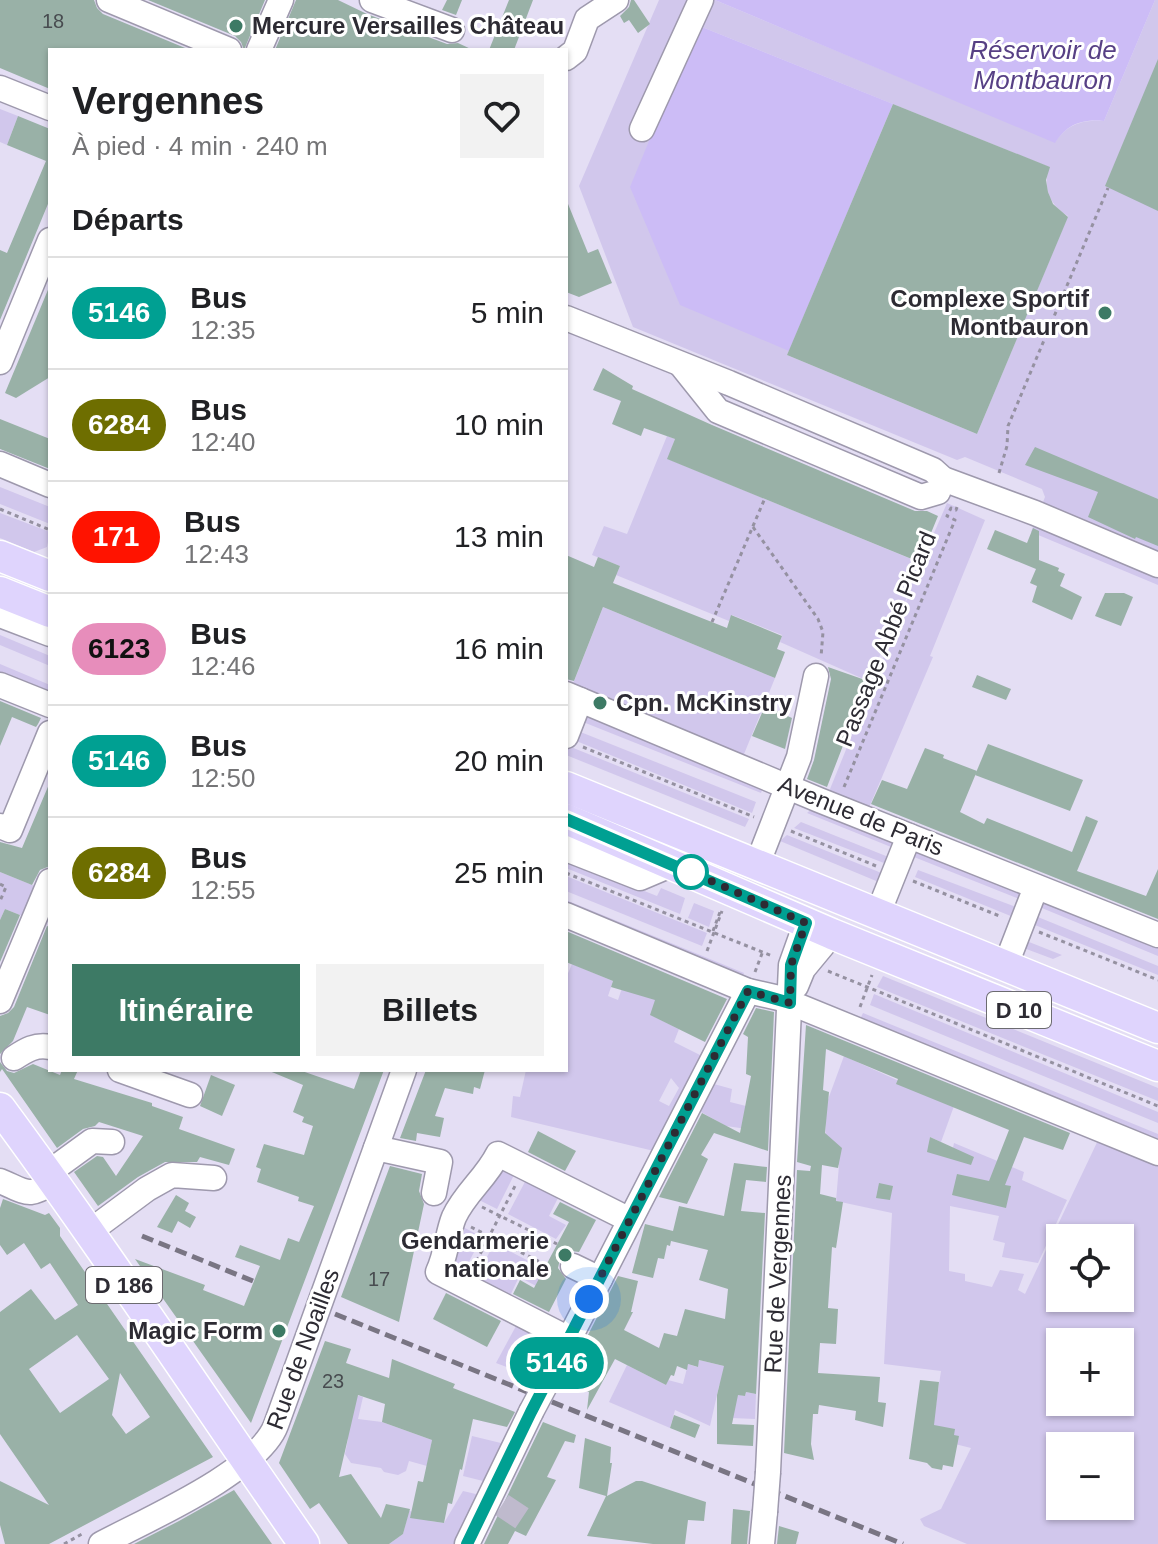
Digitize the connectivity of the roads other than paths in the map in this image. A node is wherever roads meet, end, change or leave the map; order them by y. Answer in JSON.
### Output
{"nodes":[{"id":1,"x":109,"y":0,"type":"edge"},
{"id":2,"x":281,"y":0,"type":"edge"},
{"id":3,"x":372,"y":0,"type":"edge"},
{"id":4,"x":616,"y":0,"type":"edge"},
{"id":5,"x":701,"y":0,"type":"edge"},
{"id":6,"x":452,"y":30,"type":"dead end"},
{"id":7,"x":224,"y":48,"type":"edge"},
{"id":8,"x":260,"y":48,"type":"edge"},
{"id":9,"x":568,"y":56,"type":"edge"},
{"id":10,"x":0,"y":88,"type":"edge"},
{"id":11,"x":48,"y":107,"type":"edge"},
{"id":12,"x":642,"y":129,"type":"dead end"},
{"id":13,"x":48,"y":245,"type":"edge"},
{"id":14,"x":568,"y":319,"type":"edge"},
{"id":15,"x":0,"y":362,"type":"edge"},
{"id":16,"x":0,"y":464,"type":"edge"},
{"id":17,"x":48,"y":484,"type":"edge"},
{"id":18,"x":0,"y":556,"type":"edge"},
{"id":19,"x":1158,"y":565,"type":"edge"},
{"id":20,"x":48,"y":571,"type":"edge"},
{"id":21,"x":0,"y":592,"type":"edge"},
{"id":22,"x":41,"y":608,"type":"edge"},
{"id":23,"x":0,"y":615,"type":"edge"},
{"id":24,"x":48,"y":633,"type":"edge"},
{"id":25,"x":816,"y":676,"type":"road end"},
{"id":26,"x":0,"y":685,"type":"edge"},
{"id":27,"x":573,"y":697,"type":"edge"},
{"id":28,"x":48,"y":703,"type":"edge"},
{"id":29,"x":48,"y":738,"type":"edge"},
{"id":30,"x":573,"y":741,"type":"edge"},
{"id":31,"x":787,"y":786,"type":"junction"},
{"id":32,"x":568,"y":788,"type":"edge"},
{"id":33,"x":568,"y":820,"type":"edge"},
{"id":34,"x":1,"y":831,"type":"edge"},
{"id":35,"x":909,"y":836,"type":"junction"},
{"id":36,"x":568,"y":850,"type":"edge"},
{"id":37,"x":673,"y":864,"type":"junction"},
{"id":38,"x":757,"y":865,"type":"junction"},
{"id":39,"x":48,"y":886,"type":"edge"},
{"id":40,"x":1036,"y":887,"type":"junction"},
{"id":41,"x":832,"y":897,"type":"junction"},
{"id":42,"x":568,"y":916,"type":"edge"},
{"id":43,"x":877,"y":916,"type":"junction"},
{"id":44,"x":819,"y":928,"type":"junction"},
{"id":45,"x":1158,"y":935,"type":"edge"},
{"id":46,"x":1005,"y":967,"type":"junction"},
{"id":47,"x":748,"y":991,"type":"junction"},
{"id":48,"x":0,"y":1001,"type":"edge"},
{"id":49,"x":790,"y":1003,"type":"junction"},
{"id":50,"x":1158,"y":1028,"type":"edge"},
{"id":51,"x":48,"y":1047,"type":"edge"},
{"id":52,"x":5,"y":1066,"type":"edge"},
{"id":53,"x":1158,"y":1066,"type":"edge"},
{"id":54,"x":126,"y":1072,"type":"edge"},
{"id":55,"x":403,"y":1072,"type":"edge"},
{"id":56,"x":190,"y":1095,"type":"dead end"},
{"id":57,"x":0,"y":1108,"type":"edge"},
{"id":58,"x":112,"y":1142,"type":"dead end"},
{"id":59,"x":376,"y":1148,"type":"junction"},
{"id":60,"x":1158,"y":1153,"type":"edge"},
{"id":61,"x":51,"y":1177,"type":"junction"},
{"id":62,"x":214,"y":1178,"type":"dead end"},
{"id":63,"x":0,"y":1181,"type":"edge"},
{"id":64,"x":434,"y":1193,"type":"dead end"},
{"id":65,"x":624,"y":1217,"type":"junction"},
{"id":66,"x":89,"y":1232,"type":"junction"},
{"id":67,"x":573,"y":1266,"type":"dead end"},
{"id":68,"x":600,"y":1279,"type":"junction"},
{"id":69,"x":563,"y":1337,"type":"junction"},
{"id":70,"x":247,"y":1463,"type":"junction"},
{"id":71,"x":101,"y":1544,"type":"edge"},
{"id":72,"x":304,"y":1544,"type":"edge"},
{"id":73,"x":467,"y":1544,"type":"edge"},
{"id":74,"x":762,"y":1544,"type":"edge"}],
"edges":[{"from":1,"to":7,"type":"street"},
{"from":2,"to":8,"type":"street"},
{"from":3,"to":6,"type":"street"},
{"from":4,"to":9,"type":"street"},
{"from":5,"to":12,"type":"street"},
{"from":10,"to":11,"type":"street"},
{"from":13,"to":15,"type":"street"},
{"from":14,"to":19,"type":"street"},
{"from":16,"to":17,"type":"street"},
{"from":18,"to":20,"type":"main road"},
{"from":20,"to":22,"type":"main road"},
{"from":21,"to":22,"type":"main road"},
{"from":23,"to":24,"type":"street"},
{"from":25,"to":31,"type":"street"},
{"from":26,"to":28,"type":"street"},
{"from":27,"to":30,"type":"street"},
{"from":27,"to":31,"type":"street","name":"Avenue de Paris"},
{"from":29,"to":34,"type":"street"},
{"from":31,"to":35,"type":"street","name":"Avenue de Paris"},
{"from":31,"to":38,"type":"street"},
{"from":32,"to":38,"type":"main road","number":"D 10"},
{"from":33,"to":37,"type":"main road","number":"D 10"},
{"from":35,"to":40,"type":"street","name":"Avenue de Paris"},
{"from":35,"to":43,"type":"street"},
{"from":36,"to":37,"type":"street"},
{"from":37,"to":44,"type":"main road","number":"D 10"},
{"from":38,"to":41,"type":"main road","number":"D 10"},
{"from":39,"to":48,"type":"street"},
{"from":40,"to":45,"type":"street","name":"Avenue de Paris"},
{"from":40,"to":46,"type":"street"},
{"from":41,"to":43,"type":"main road","number":"D 10"},
{"from":41,"to":44,"type":"main road"},
{"from":42,"to":47,"type":"street"},
{"from":43,"to":46,"type":"main road","number":"D 10"},
{"from":44,"to":49,"type":"street","name":"Rue de Vergennes"},
{"from":44,"to":53,"type":"main road","number":"D 10"},
{"from":46,"to":50,"type":"main road","number":"D 10"},
{"from":47,"to":49,"type":"street"},
{"from":47,"to":65,"type":"street"},
{"from":49,"to":60,"type":"street"},
{"from":49,"to":74,"type":"street","name":"Rue de Vergennes","bridge":true},
{"from":51,"to":52,"type":"street"},
{"from":54,"to":56,"type":"street"},
{"from":55,"to":59,"type":"street","name":"Rue de Noailles"},
{"from":57,"to":61,"type":"main road","number":"D 186"},
{"from":58,"to":61,"type":"street"},
{"from":59,"to":64,"type":"street"},
{"from":59,"to":70,"type":"street","name":"Rue de Noailles"},
{"from":61,"to":63,"type":"street"},
{"from":61,"to":66,"type":"main road","number":"D 186"},
{"from":62,"to":66,"type":"street"},
{"from":65,"to":68,"type":"street"},
{"from":65,"to":69,"type":"street"},
{"from":66,"to":70,"type":"main road","number":"D 186"},
{"from":67,"to":68,"type":"street"},
{"from":68,"to":69,"type":"street"},
{"from":69,"to":73,"type":"street","bridge":true},
{"from":70,"to":71,"type":"street","name":"Rue de Noailles"},
{"from":70,"to":72,"type":"main road","number":"D 186"}]}
